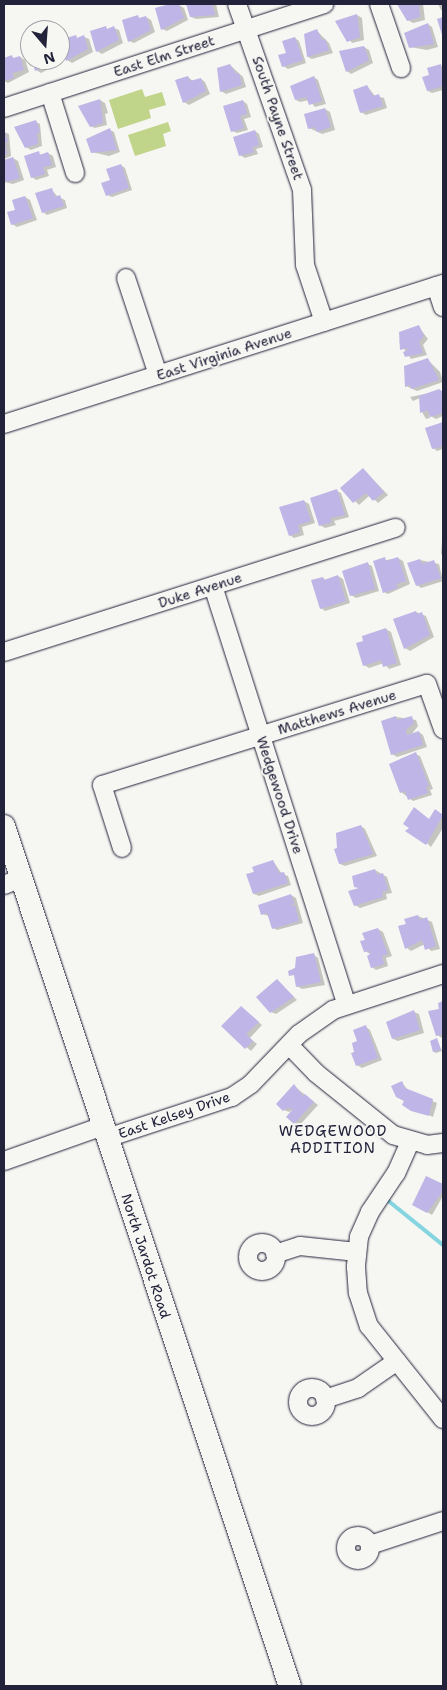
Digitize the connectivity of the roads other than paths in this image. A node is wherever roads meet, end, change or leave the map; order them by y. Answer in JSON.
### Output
{"nodes":[{"id":1,"x":237,"y":4,"type":"edge"},
{"id":2,"x":325,"y":4,"type":"edge"},
{"id":3,"x":379,"y":4,"type":"edge"},
{"id":4,"x":247,"y":29,"type":"junction"},
{"id":5,"x":401,"y":68,"type":"dead end"},
{"id":6,"x":50,"y":93,"type":"junction"},
{"id":7,"x":4,"y":108,"type":"edge"},
{"id":8,"x":75,"y":173,"type":"dead end"},
{"id":9,"x":126,"y":278,"type":"dead end"},
{"id":10,"x":440,"y":285,"type":"edge"},
{"id":11,"x":443,"y":307,"type":"edge"},
{"id":12,"x":324,"y":322,"type":"junction"},
{"id":13,"x":158,"y":375,"type":"junction"},
{"id":14,"x":4,"y":424,"type":"edge"},
{"id":15,"x":396,"y":528,"type":"dead end"},
{"id":16,"x":213,"y":586,"type":"junction"},
{"id":17,"x":4,"y":652,"type":"edge"},
{"id":18,"x":443,"y":729,"type":"edge"},
{"id":19,"x":261,"y":736,"type":"junction"},
{"id":20,"x":4,"y":826,"type":"edge"},
{"id":21,"x":122,"y":848,"type":"dead end"},
{"id":22,"x":13,"y":882,"type":"edge"},
{"id":23,"x":443,"y":974,"type":"edge"},
{"id":24,"x":346,"y":1004,"type":"junction"},
{"id":25,"x":289,"y":1045,"type":"junction"},
{"id":26,"x":105,"y":1132,"type":"junction"},
{"id":27,"x":410,"y":1142,"type":"junction"},
{"id":28,"x":443,"y":1143,"type":"edge"},
{"id":29,"x":4,"y":1161,"type":"edge"},
{"id":30,"x":357,"y":1252,"type":"junction"},
{"id":31,"x":275,"y":1254,"type":"dead end"},
{"id":32,"x":397,"y":1361,"type":"junction"},
{"id":33,"x":325,"y":1400,"type":"dead end"},
{"id":34,"x":443,"y":1419,"type":"edge"},
{"id":35,"x":443,"y":1520,"type":"edge"},
{"id":36,"x":370,"y":1545,"type":"dead end"},
{"id":37,"x":290,"y":1686,"type":"edge"}],
"edges":[{"from":1,"to":4,"type":"street","name":"South Payne Street"},
{"from":2,"to":4,"type":"street","name":"East Elm Street"},
{"from":3,"to":5,"type":"street"},
{"from":4,"to":6,"type":"street","name":"East Elm Street"},
{"from":4,"to":12,"type":"street","name":"South Payne Street"},
{"from":6,"to":7,"type":"street","name":"East Elm Street"},
{"from":6,"to":8,"type":"street"},
{"from":9,"to":13,"type":"street"},
{"from":10,"to":11,"type":"street"},
{"from":10,"to":12,"type":"street","name":"East Virginia Avenue"},
{"from":12,"to":13,"type":"street","name":"East Virginia Avenue"},
{"from":13,"to":14,"type":"street","name":"East Virginia Avenue"},
{"from":15,"to":16,"type":"street","name":"Duke Avenue"},
{"from":16,"to":17,"type":"street","name":"Duke Avenue"},
{"from":16,"to":19,"type":"street","name":"Wedgewood Drive"},
{"from":18,"to":19,"type":"street","name":"Matthews Avenue"},
{"from":19,"to":21,"type":"street","name":"Matthews Avenue"},
{"from":19,"to":24,"type":"street","name":"Wedgewood Drive"},
{"from":20,"to":22,"type":"main road","name":"North Jardot Road"},
{"from":22,"to":26,"type":"main road","name":"North Jardot Road"},
{"from":23,"to":24,"type":"street","name":"East Kelsey Drive"},
{"from":24,"to":25,"type":"street","name":"East Kelsey Drive"},
{"from":25,"to":26,"type":"street","name":"East Kelsey Drive"},
{"from":25,"to":27,"type":"street"},
{"from":26,"to":29,"type":"street","name":"East Kelsey Drive"},
{"from":26,"to":37,"type":"main road","name":"North Jardot Road"},
{"from":27,"to":28,"type":"street"},
{"from":27,"to":30,"type":"street"},
{"from":30,"to":31,"type":"street"},
{"from":30,"to":32,"type":"street"},
{"from":32,"to":33,"type":"street"},
{"from":32,"to":34,"type":"street"},
{"from":35,"to":36,"type":"street"}]}
